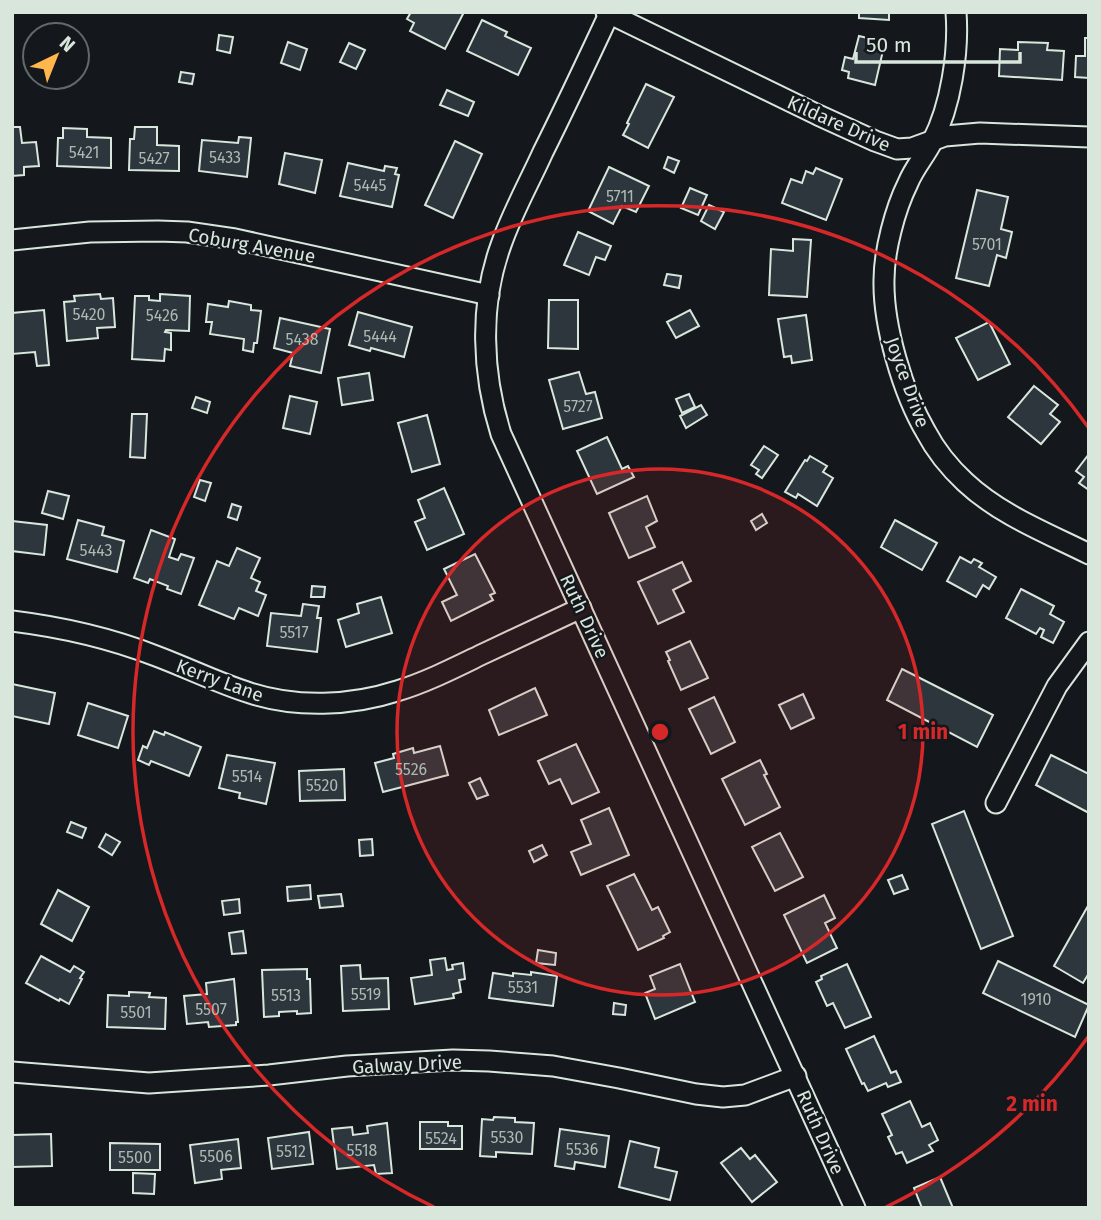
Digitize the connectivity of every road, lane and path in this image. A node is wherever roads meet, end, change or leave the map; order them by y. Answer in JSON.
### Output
{"nodes":[{"id":1,"x":956,"y":12,"type":"edge"},
{"id":2,"x":609,"y":13,"type":"edge"},
{"id":3,"x":1089,"y":137,"type":"edge"},
{"id":4,"x":933,"y":140,"type":"junction"},
{"id":5,"x":12,"y":240,"type":"edge"},
{"id":6,"x":489,"y":295,"type":"junction"},
{"id":7,"x":1089,"y":554,"type":"edge"},
{"id":8,"x":581,"y":608,"type":"junction"},
{"id":9,"x":12,"y":621,"type":"edge"},
{"id":10,"x":1089,"y":642,"type":"edge"},
{"id":11,"x":996,"y":803,"type":"dead end"},
{"id":12,"x":12,"y":1072,"type":"edge"},
{"id":13,"x":796,"y":1076,"type":"junction"},
{"id":14,"x":855,"y":1208,"type":"edge"}],
"edges":[{"from":1,"to":4,"type":"street","name":"Joyce Drive"},
{"from":2,"to":4,"type":"street","name":"Kildare Drive"},
{"from":2,"to":6,"type":"street","name":"Ruth Drive"},
{"from":3,"to":4,"type":"street","name":"Kildare Drive"},
{"from":4,"to":7,"type":"street","name":"Joyce Drive"},
{"from":5,"to":6,"type":"street","name":"Coburg Avenue"},
{"from":6,"to":8,"type":"street","name":"Ruth Drive"},
{"from":8,"to":9,"type":"street","name":"Kerry Lane"},
{"from":8,"to":13,"type":"street","name":"Ruth Drive"},
{"from":10,"to":11,"type":"street"},
{"from":12,"to":13,"type":"street","name":"Galway Drive"},
{"from":13,"to":14,"type":"street","name":"Ruth Drive"}]}
